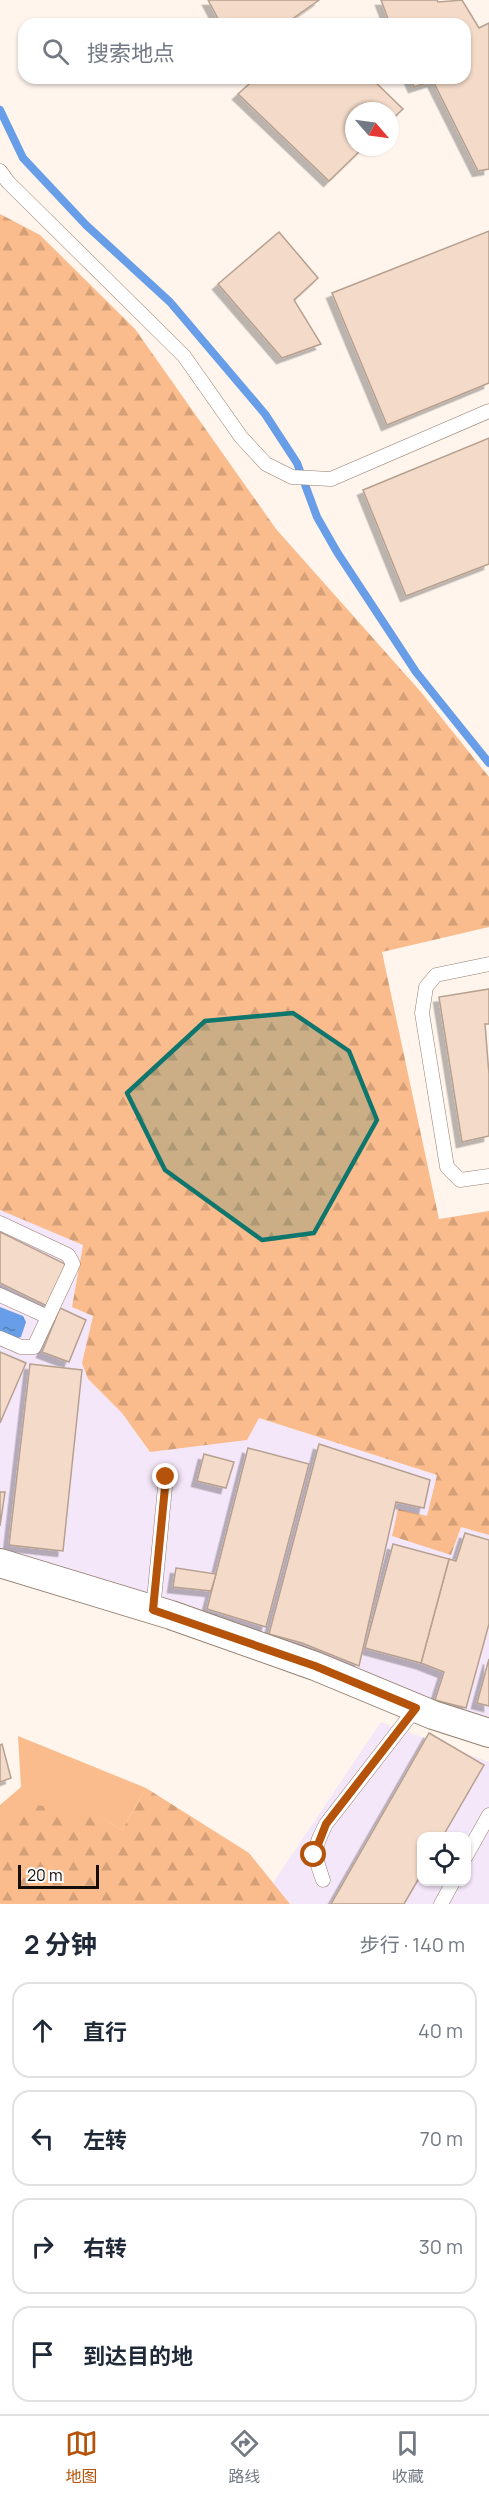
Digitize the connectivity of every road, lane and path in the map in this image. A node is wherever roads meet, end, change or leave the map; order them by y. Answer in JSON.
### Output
{"nodes":[{"id":1,"x":0,"y":171,"type":"edge"},
{"id":2,"x":489,"y":411,"type":"edge"},
{"id":3,"x":489,"y":964,"type":"edge"},
{"id":4,"x":489,"y":1176,"type":"edge"},
{"id":5,"x":0,"y":1223,"type":"edge"},
{"id":6,"x":0,"y":1295,"type":"edge"},
{"id":7,"x":48,"y":1317,"type":"junction"},
{"id":8,"x":0,"y":1338,"type":"edge"},
{"id":9,"x":166,"y":1477,"type":"dead end"},
{"id":10,"x":0,"y":1563,"type":"edge"},
{"id":11,"x":153,"y":1610,"type":"junction"},
{"id":12,"x":416,"y":1708,"type":"junction"},
{"id":13,"x":489,"y":1733,"type":"edge"},
{"id":14,"x":489,"y":1815,"type":"edge"},
{"id":15,"x":471,"y":1847,"type":"edge"},
{"id":16,"x":323,"y":1880,"type":"dead end"},
{"id":17,"x":450,"y":1886,"type":"edge"},
{"id":18,"x":441,"y":1904,"type":"edge"}],
"edges":[{"from":1,"to":2,"type":"lane"},
{"from":3,"to":4,"type":"lane"},
{"from":5,"to":7,"type":"lane"},
{"from":6,"to":7,"type":"lane"},
{"from":7,"to":8,"type":"lane"},
{"from":9,"to":11,"type":"lane"},
{"from":10,"to":11,"type":"street"},
{"from":11,"to":12,"type":"street"},
{"from":12,"to":13,"type":"street"},
{"from":12,"to":16,"type":"lane"},
{"from":14,"to":15,"type":"lane"},
{"from":17,"to":18,"type":"lane"}]}
